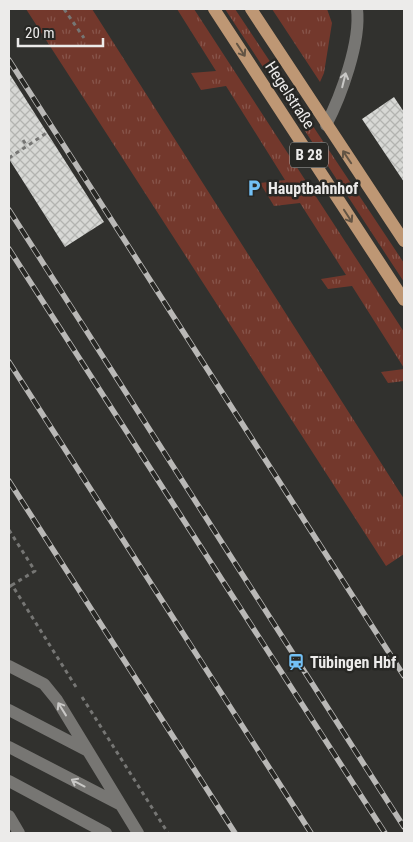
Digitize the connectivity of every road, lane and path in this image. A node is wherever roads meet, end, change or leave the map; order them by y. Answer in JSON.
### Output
{"nodes":[{"id":1,"x":64,"y":9,"type":"edge"},
{"id":2,"x":214,"y":9,"type":"edge"},
{"id":3,"x":250,"y":9,"type":"edge"},
{"id":4,"x":356,"y":9,"type":"edge"},
{"id":5,"x":84,"y":38,"type":"dead end"},
{"id":6,"x":326,"y":125,"type":"junction"},
{"id":7,"x":48,"y":132,"type":"dead end"},
{"id":8,"x":23,"y":140,"type":"dead end"},
{"id":9,"x":27,"y":146,"type":"junction"},
{"id":10,"x":9,"y":158,"type":"edge"},
{"id":11,"x":404,"y":241,"type":"edge"},
{"id":12,"x":404,"y":300,"type":"edge"},
{"id":13,"x":9,"y":530,"type":"edge"},
{"id":14,"x":10,"y":586,"type":"edge"},
{"id":15,"x":9,"y":666,"type":"edge"},
{"id":16,"x":9,"y":710,"type":"edge"},
{"id":17,"x":9,"y":747,"type":"edge"},
{"id":18,"x":88,"y":751,"type":"junction"},
{"id":19,"x":9,"y":782,"type":"edge"},
{"id":20,"x":121,"y":805,"type":"junction"},
{"id":21,"x":9,"y":816,"type":"edge"},
{"id":22,"x":20,"y":832,"type":"edge"},
{"id":23,"x":106,"y":833,"type":"edge"},
{"id":24,"x":138,"y":833,"type":"edge"},
{"id":25,"x":168,"y":833,"type":"edge"}],
"edges":[{"from":1,"to":5,"type":"path"},
{"from":2,"to":12,"type":"main road","name":"Hegelstraße","number":"B 28","one_way":true},
{"from":3,"to":6,"type":"main road","name":"Hegelstraße","number":"B 28"},
{"from":6,"to":4,"type":"street","name":"Hegelstraße","one_way":true},
{"from":11,"to":6,"type":"main road","name":"Hegelstraße","number":"B 28","one_way":true},
{"from":7,"to":9,"type":"path"},
{"from":8,"to":9,"type":"path"},
{"from":9,"to":10,"type":"path"},
{"from":13,"to":14,"type":"path"},
{"from":14,"to":25,"type":"path"},
{"from":18,"to":15,"type":"street","one_way":true},
{"from":16,"to":18,"type":"street"},
{"from":20,"to":17,"type":"street","one_way":true},
{"from":18,"to":20,"type":"street"},
{"from":19,"to":23,"type":"street"},
{"from":20,"to":24,"type":"street"},
{"from":21,"to":22,"type":"street"}]}
